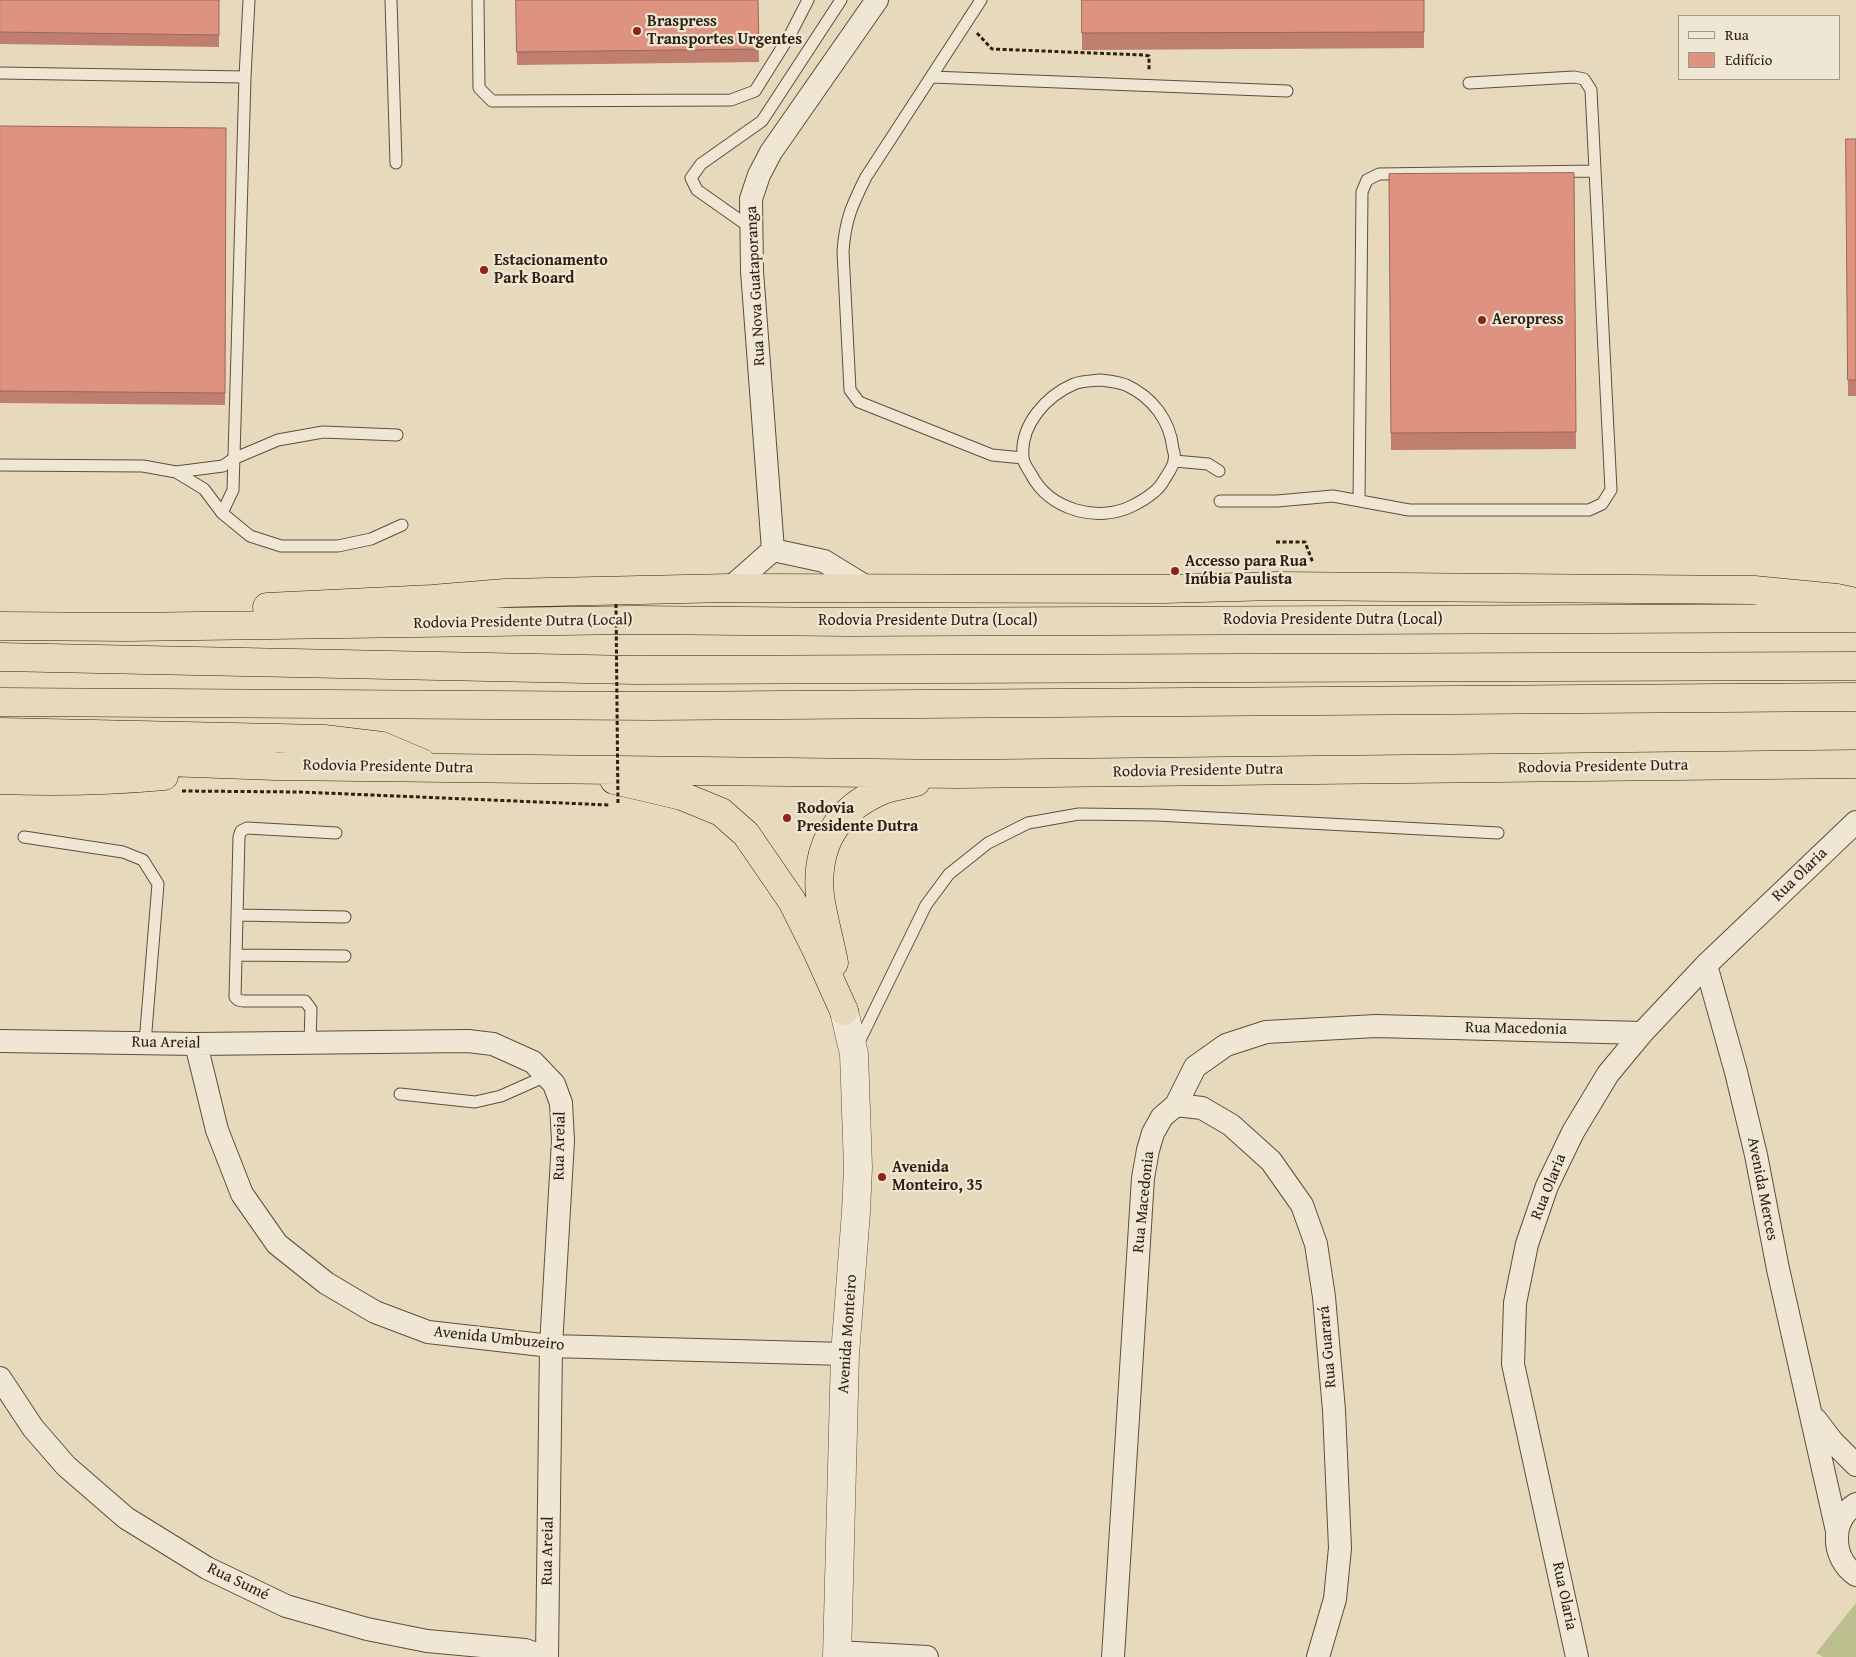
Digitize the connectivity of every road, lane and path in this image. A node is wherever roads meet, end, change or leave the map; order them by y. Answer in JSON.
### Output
{"nodes":[{"id":1,"x":248,"y":0,"type":"edge"},
{"id":2,"x":391,"y":0,"type":"edge"},
{"id":3,"x":478,"y":0,"type":"edge"},
{"id":4,"x":808,"y":0,"type":"edge"},
{"id":5,"x":841,"y":0,"type":"edge"},
{"id":6,"x":878,"y":0,"type":"edge"},
{"id":7,"x":980,"y":0,"type":"edge"},
{"id":8,"x":969,"y":19,"type":"junction"},
{"id":9,"x":0,"y":73,"type":"edge"},
{"id":10,"x":245,"y":77,"type":"junction"},
{"id":11,"x":932,"y":78,"type":"junction"},
{"id":12,"x":1469,"y":83,"type":"dead end"},
{"id":13,"x":1149,"y":86,"type":"junction"},
{"id":14,"x":1287,"y":91,"type":"dead end"},
{"id":15,"x":396,"y":163,"type":"dead end"},
{"id":16,"x":1595,"y":171,"type":"junction"},
{"id":17,"x":751,"y":228,"type":"junction"},
{"id":18,"x":397,"y":435,"type":"dead end"},
{"id":19,"x":1022,"y":458,"type":"junction"},
{"id":20,"x":233,"y":459,"type":"junction"},
{"id":21,"x":1175,"y":461,"type":"junction"},
{"id":22,"x":0,"y":465,"type":"edge"},
{"id":23,"x":1219,"y":471,"type":"dead end"},
{"id":24,"x":176,"y":472,"type":"junction"},
{"id":25,"x":1359,"y":500,"type":"junction"},
{"id":26,"x":1220,"y":501,"type":"dead end"},
{"id":27,"x":222,"y":513,"type":"junction"},
{"id":28,"x":402,"y":525,"type":"dead end"},
{"id":29,"x":773,"y":550,"type":"junction"},
{"id":30,"x":730,"y":588,"type":"junction"},
{"id":31,"x":868,"y":588,"type":"junction"},
{"id":32,"x":1856,"y":602,"type":"edge"},
{"id":33,"x":616,"y":604,"type":"dead end"},
{"id":34,"x":1856,"y":618,"type":"edge"},
{"id":35,"x":0,"y":626,"type":"edge"},
{"id":36,"x":127,"y":628,"type":"junction"},
{"id":37,"x":0,"y":657,"type":"edge"},
{"id":38,"x":1856,"y":666,"type":"edge"},
{"id":39,"x":1856,"y":697,"type":"edge"},
{"id":40,"x":0,"y":702,"type":"edge"},
{"id":41,"x":0,"y":732,"type":"edge"},
{"id":42,"x":0,"y":756,"type":"edge"},
{"id":43,"x":1856,"y":764,"type":"edge"},
{"id":44,"x":275,"y":766,"type":"junction"},
{"id":45,"x":437,"y":768,"type":"junction"},
{"id":46,"x":572,"y":770,"type":"junction"},
{"id":47,"x":957,"y":774,"type":"junction"},
{"id":48,"x":0,"y":780,"type":"edge"},
{"id":49,"x":176,"y":790,"type":"dead end"},
{"id":50,"x":1856,"y":822,"type":"edge"},
{"id":51,"x":336,"y":832,"type":"dead end"},
{"id":52,"x":1498,"y":833,"type":"dead end"},
{"id":53,"x":24,"y":837,"type":"dead end"},
{"id":54,"x":237,"y":915,"type":"junction"},
{"id":55,"x":345,"y":917,"type":"dead end"},
{"id":56,"x":236,"y":955,"type":"junction"},
{"id":57,"x":345,"y":956,"type":"dead end"},
{"id":58,"x":1706,"y":966,"type":"junction"},
{"id":59,"x":844,"y":1011,"type":"junction"},
{"id":60,"x":1642,"y":1032,"type":"junction"},
{"id":61,"x":0,"y":1041,"type":"edge"},
{"id":62,"x":145,"y":1043,"type":"junction"},
{"id":63,"x":310,"y":1043,"type":"junction"},
{"id":64,"x":196,"y":1044,"type":"junction"},
{"id":65,"x":854,"y":1054,"type":"junction"},
{"id":66,"x":546,"y":1076,"type":"junction"},
{"id":67,"x":400,"y":1094,"type":"dead end"},
{"id":68,"x":1176,"y":1105,"type":"junction"},
{"id":69,"x":550,"y":1346,"type":"junction"},
{"id":70,"x":845,"y":1354,"type":"junction"},
{"id":71,"x":0,"y":1378,"type":"edge"},
{"id":72,"x":1811,"y":1413,"type":"junction"},
{"id":73,"x":1856,"y":1465,"type":"edge"},
{"id":74,"x":1856,"y":1504,"type":"edge"},
{"id":75,"x":1837,"y":1531,"type":"junction"},
{"id":76,"x":1856,"y":1575,"type":"edge"},
{"id":77,"x":837,"y":1655,"type":"edge"},
{"id":78,"x":546,"y":1657,"type":"edge"},
{"id":79,"x":927,"y":1657,"type":"edge"},
{"id":80,"x":1114,"y":1657,"type":"edge"},
{"id":81,"x":1318,"y":1657,"type":"edge"},
{"id":82,"x":1577,"y":1657,"type":"edge"}],
"edges":[{"from":1,"to":10,"type":"lane"},
{"from":2,"to":15,"type":"lane"},
{"from":3,"to":4,"type":"lane"},
{"from":5,"to":17,"type":"lane"},
{"from":6,"to":17,"type":"street","name":"Rua Nova Guataporanga"},
{"from":7,"to":8,"type":"lane"},
{"from":8,"to":11,"type":"lane"},
{"from":8,"to":13,"type":"path"},
{"from":9,"to":10,"type":"lane"},
{"from":10,"to":20,"type":"lane"},
{"from":11,"to":13,"type":"lane"},
{"from":11,"to":19,"type":"lane"},
{"from":12,"to":16,"type":"lane"},
{"from":13,"to":14,"type":"lane"},
{"from":16,"to":25,"type":"lane"},
{"from":16,"to":25,"type":"lane"},
{"from":17,"to":29,"type":"street","name":"Rua Nova Guataporanga"},
{"from":18,"to":20,"type":"lane"},
{"from":19,"to":21,"type":"lane"},
{"from":19,"to":21,"type":"lane"},
{"from":20,"to":24,"type":"lane"},
{"from":20,"to":27,"type":"lane"},
{"from":21,"to":23,"type":"lane"},
{"from":22,"to":24,"type":"lane"},
{"from":24,"to":27,"type":"lane"},
{"from":25,"to":26,"type":"lane"},
{"from":27,"to":28,"type":"lane"},
{"from":29,"to":30,"type":"street"},
{"from":29,"to":31,"type":"street"},
{"from":30,"to":31,"type":"highway"},
{"from":30,"to":36,"type":"highway"},
{"from":31,"to":32,"type":"highway"},
{"from":33,"to":49,"type":"path","bridge":true},
{"from":34,"to":36,"type":"highway","name":"Rodovia Presidente Dutra (Local)"},
{"from":35,"to":36,"type":"highway","name":"Rodovia Presidente Dutra (Local)"},
{"from":37,"to":38,"type":"highway"},
{"from":39,"to":40,"type":"highway"},
{"from":41,"to":45,"type":"highway"},
{"from":42,"to":44,"type":"highway","name":"Rodovia Presidente Dutra"},
{"from":43,"to":47,"type":"highway","name":"Rodovia Presidente Dutra"},
{"from":44,"to":45,"type":"highway","name":"Rodovia Presidente Dutra"},
{"from":44,"to":48,"type":"highway"},
{"from":45,"to":46,"type":"highway","name":"Rodovia Presidente Dutra"},
{"from":46,"to":47,"type":"highway","name":"Rodovia Presidente Dutra"},
{"from":46,"to":59,"type":"highway"},
{"from":47,"to":59,"type":"highway"},
{"from":50,"to":58,"type":"street","name":"Rua Olaria"},
{"from":51,"to":54,"type":"lane"},
{"from":52,"to":65,"type":"lane"},
{"from":53,"to":62,"type":"lane"},
{"from":54,"to":55,"type":"lane"},
{"from":54,"to":56,"type":"lane"},
{"from":56,"to":57,"type":"lane"},
{"from":56,"to":63,"type":"lane"},
{"from":58,"to":60,"type":"street","name":"Rua Olaria"},
{"from":58,"to":72,"type":"street","name":"Avenida Merces"},
{"from":59,"to":65,"type":"street","name":"Avenida Monteiro"},
{"from":60,"to":68,"type":"street","name":"Rua Macedonia"},
{"from":60,"to":82,"type":"street","name":"Rua Olaria"},
{"from":61,"to":62,"type":"street","name":"Rua Areial"},
{"from":62,"to":64,"type":"street","name":"Rua Areial"},
{"from":63,"to":64,"type":"street","name":"Rua Areial"},
{"from":63,"to":66,"type":"street","name":"Rua Areial"},
{"from":64,"to":69,"type":"street","name":"Avenida Umbuzeiro"},
{"from":65,"to":70,"type":"street","name":"Avenida Monteiro"},
{"from":66,"to":67,"type":"lane"},
{"from":66,"to":69,"type":"street","name":"Rua Areial"},
{"from":68,"to":80,"type":"street","name":"Rua Macedonia"},
{"from":68,"to":81,"type":"street","name":"Rua Guarará"},
{"from":69,"to":70,"type":"street","name":"Avenida Umbuzeiro"},
{"from":69,"to":78,"type":"street","name":"Rua Areial"},
{"from":70,"to":77,"type":"street","name":"Avenida Monteiro"},
{"from":71,"to":78,"type":"street","name":"Rua Sumé"},
{"from":72,"to":73,"type":"street","name":"Avenida Merces"},
{"from":72,"to":75,"type":"street","name":"Avenida Merces"},
{"from":74,"to":75,"type":"street"},
{"from":75,"to":76,"type":"street","name":"Avenida Merces"},
{"from":77,"to":79,"type":"street"}]}
